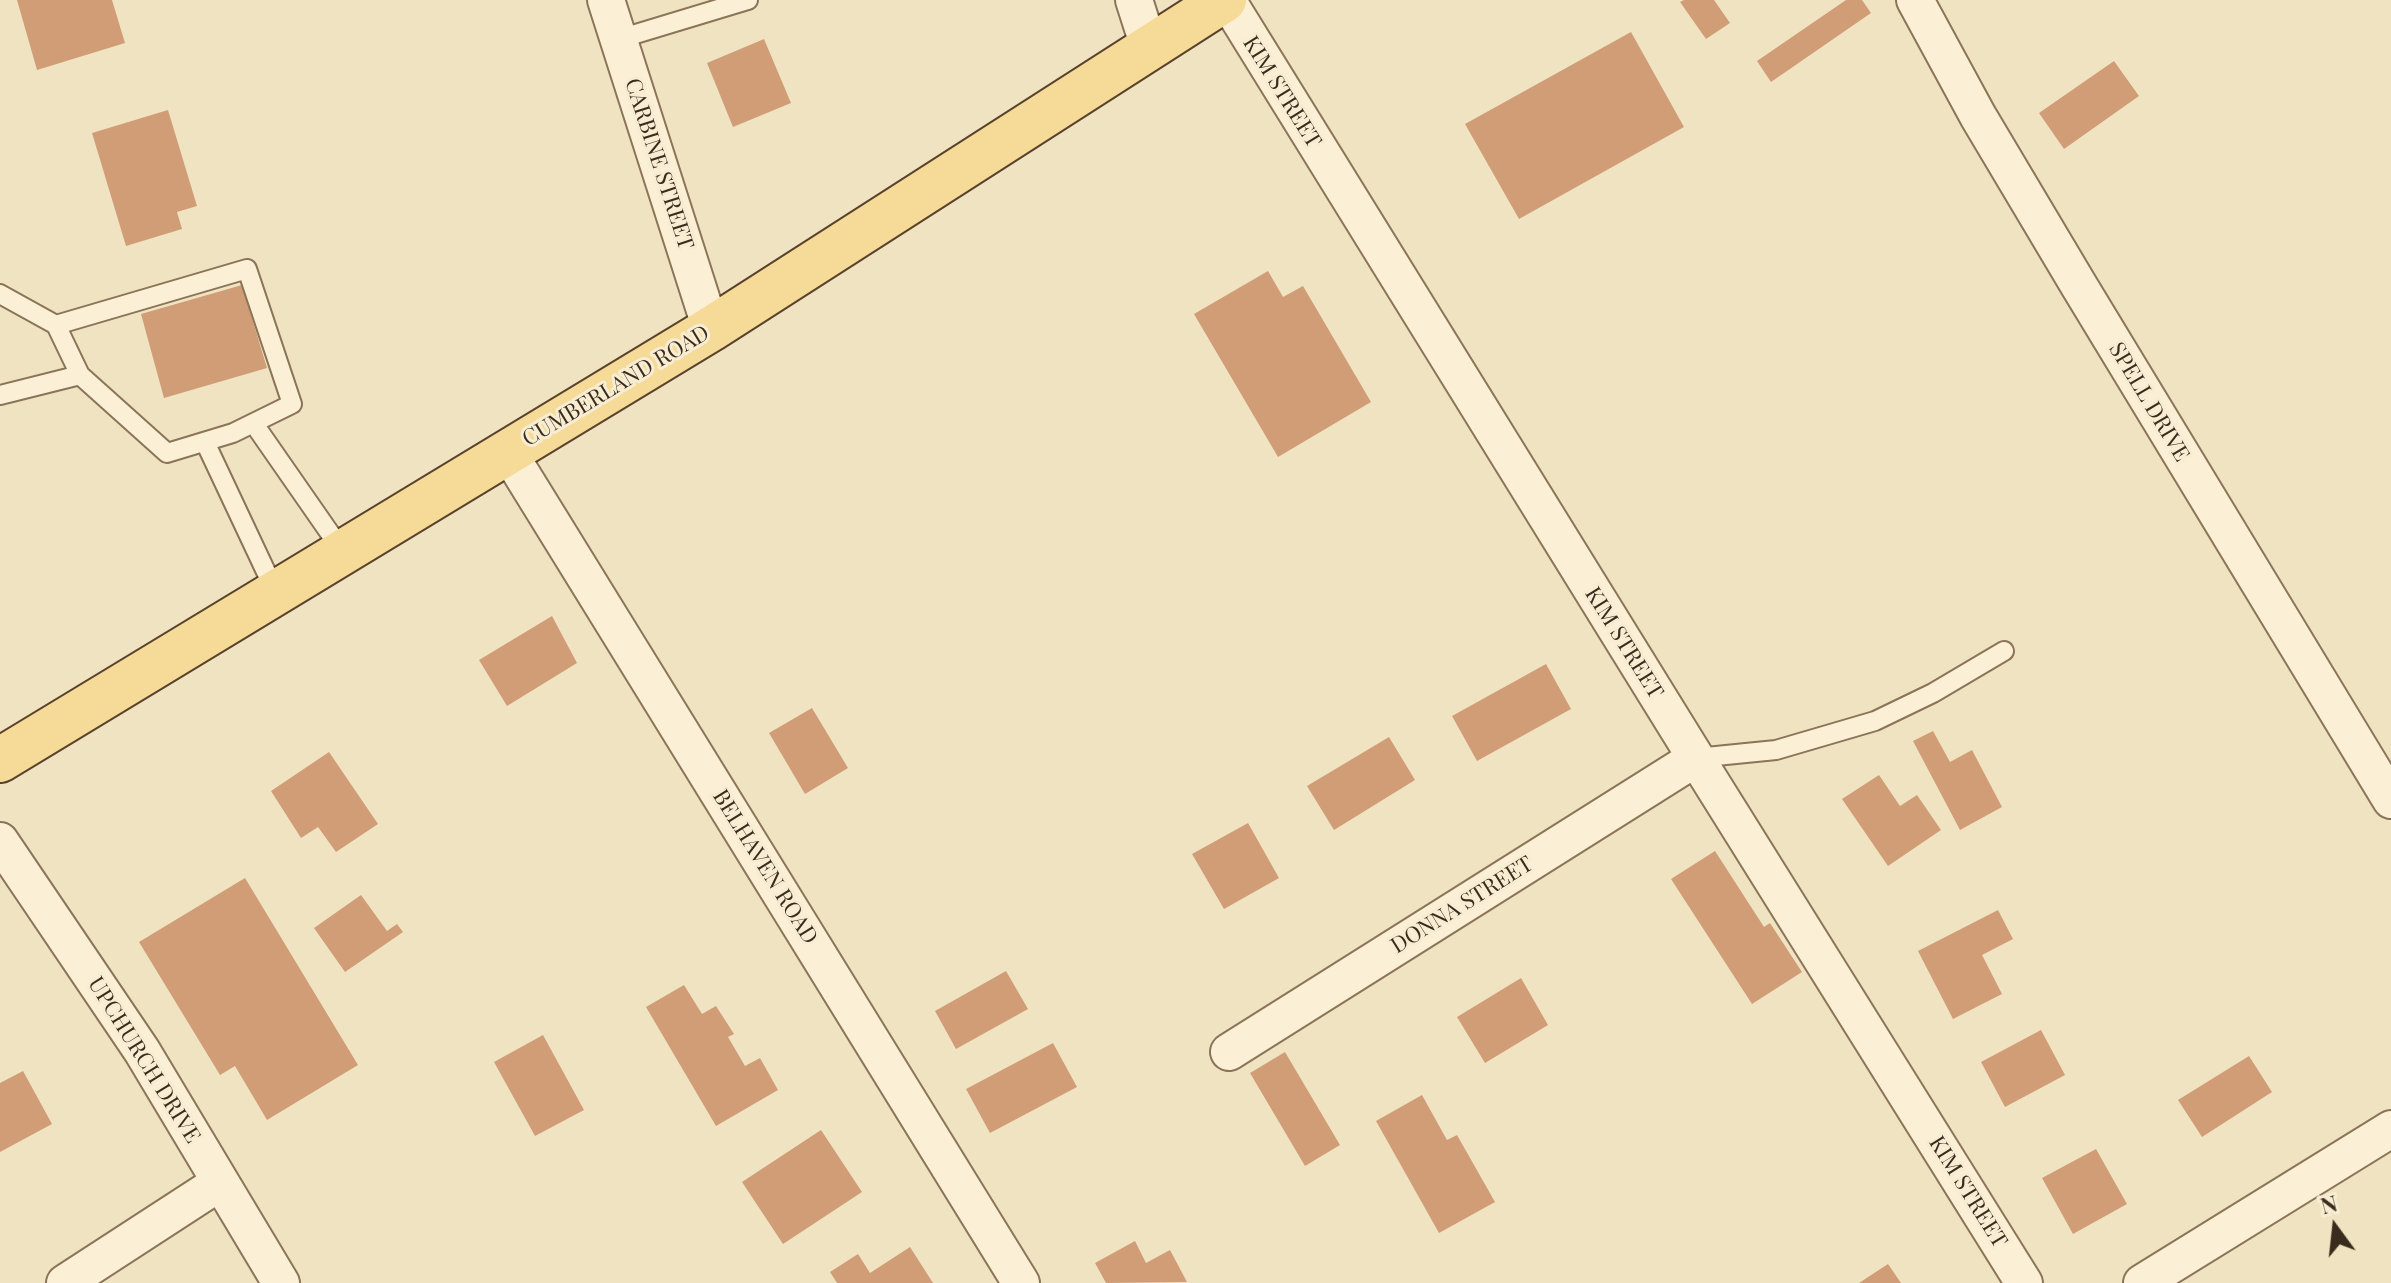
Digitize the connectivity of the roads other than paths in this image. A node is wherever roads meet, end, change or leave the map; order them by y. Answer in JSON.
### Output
{"nodes":[{"id":1,"x":606,"y":0,"type":"edge"},
{"id":2,"x":748,"y":0,"type":"edge"},
{"id":3,"x":1134,"y":0,"type":"edge"},
{"id":4,"x":1226,"y":0,"type":"edge"},
{"id":5,"x":1915,"y":0,"type":"edge"},
{"id":6,"x":619,"y":39,"type":"junction"},
{"id":7,"x":1150,"y":50,"type":"junction"},
{"id":8,"x":0,"y":294,"type":"edge"},
{"id":9,"x":56,"y":325,"type":"junction"},
{"id":10,"x":711,"y":329,"type":"junction"},
{"id":11,"x":80,"y":375,"type":"junction"},
{"id":12,"x":0,"y":395,"type":"edge"},
{"id":13,"x":254,"y":424,"type":"junction"},
{"id":14,"x":205,"y":442,"type":"junction"},
{"id":15,"x":508,"y":452,"type":"junction"},
{"id":16,"x":343,"y":552,"type":"junction"},
{"id":17,"x":276,"y":593,"type":"junction"},
{"id":18,"x":2004,"y":651,"type":"dead end"},
{"id":19,"x":1696,"y":758,"type":"junction"},
{"id":20,"x":0,"y":760,"type":"edge"},
{"id":21,"x":2391,"y":800,"type":"edge"},
{"id":22,"x":0,"y":841,"type":"edge"},
{"id":23,"x":1229,"y":1052,"type":"dead end"},
{"id":24,"x":2391,"y":1129,"type":"edge"},
{"id":25,"x":219,"y":1183,"type":"junction"},
{"id":26,"x":65,"y":1283,"type":"edge"},
{"id":27,"x":281,"y":1283,"type":"edge"},
{"id":28,"x":1021,"y":1283,"type":"edge"},
{"id":29,"x":2024,"y":1283,"type":"edge"},
{"id":30,"x":2142,"y":1283,"type":"edge"}],
"edges":[{"from":1,"to":6,"type":"street","name":"CARBINE STREET"},
{"from":2,"to":6,"type":"lane"},
{"from":3,"to":7,"type":"street"},
{"from":4,"to":7,"type":"main road","name":"CUMBERLAND ROAD"},
{"from":4,"to":19,"type":"street","name":"KIM STREET"},
{"from":5,"to":21,"type":"street","name":"SPELL DRIVE"},
{"from":6,"to":10,"type":"street","name":"CARBINE STREET"},
{"from":7,"to":10,"type":"main road","name":"CUMBERLAND ROAD"},
{"from":8,"to":9,"type":"lane"},
{"from":9,"to":11,"type":"lane"},
{"from":9,"to":13,"type":"lane"},
{"from":10,"to":15,"type":"main road","name":"CUMBERLAND ROAD"},
{"from":11,"to":12,"type":"lane"},
{"from":11,"to":14,"type":"lane"},
{"from":13,"to":14,"type":"lane"},
{"from":13,"to":16,"type":"lane"},
{"from":14,"to":17,"type":"lane"},
{"from":15,"to":16,"type":"main road","name":"CUMBERLAND ROAD"},
{"from":15,"to":28,"type":"street","name":"BELHAVEN ROAD"},
{"from":16,"to":17,"type":"main road","name":"CUMBERLAND ROAD"},
{"from":17,"to":20,"type":"main road","name":"CUMBERLAND ROAD"},
{"from":18,"to":19,"type":"lane"},
{"from":19,"to":23,"type":"street","name":"DONNA STREET"},
{"from":19,"to":29,"type":"street","name":"KIM STREET"},
{"from":22,"to":25,"type":"street","name":"UPCHURCH DRIVE"},
{"from":24,"to":30,"type":"street"},
{"from":25,"to":26,"type":"street"},
{"from":25,"to":27,"type":"street","name":"UPCHURCH DRIVE"}]}
